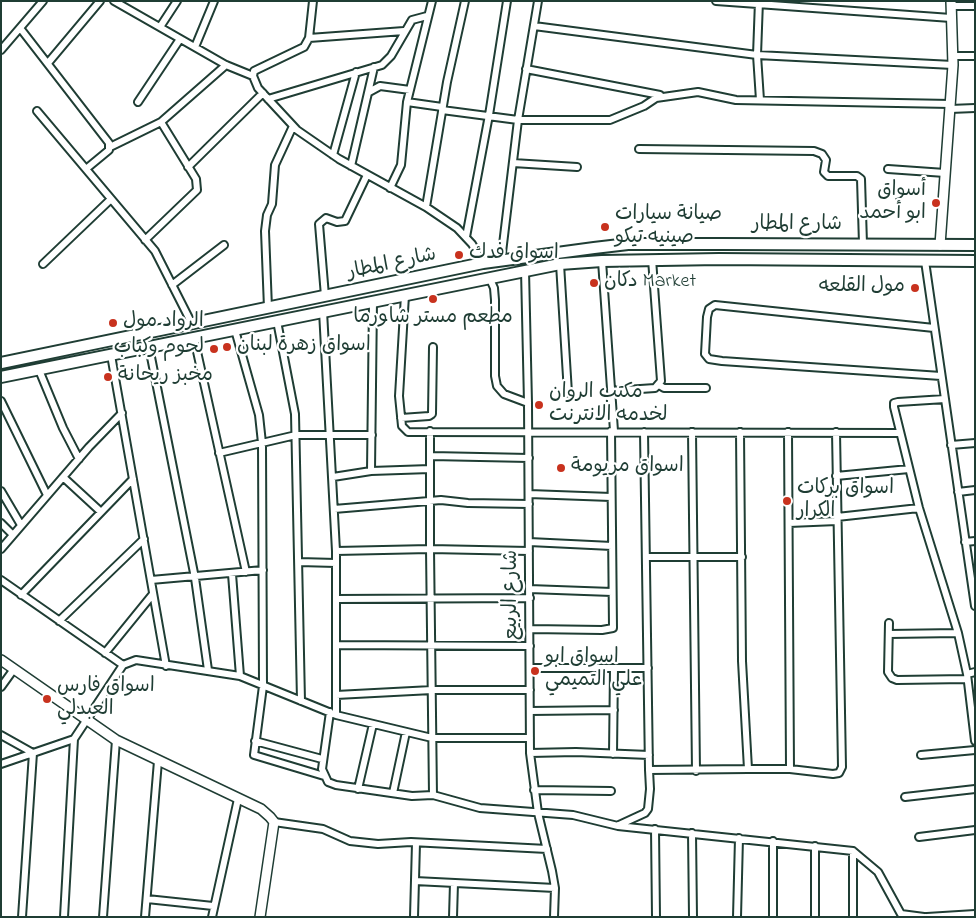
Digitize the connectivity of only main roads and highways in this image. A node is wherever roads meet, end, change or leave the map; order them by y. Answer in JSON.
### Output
{"nodes":[{"id":1,"x":707,"y":244,"type":"junction"},
{"id":2,"x":734,"y":244,"type":"junction"},
{"id":3,"x":975,"y":245,"type":"edge"},
{"id":4,"x":707,"y":259,"type":"junction"},
{"id":5,"x":734,"y":259,"type":"junction"},
{"id":6,"x":975,"y":261,"type":"edge"},
{"id":7,"x":379,"y":285,"type":"junction"},
{"id":8,"x":355,"y":290,"type":"junction"},
{"id":9,"x":377,"y":300,"type":"junction"},
{"id":10,"x":358,"y":304,"type":"junction"},
{"id":11,"x":105,"y":342,"type":"junction"},
{"id":12,"x":77,"y":347,"type":"junction"},
{"id":13,"x":109,"y":355,"type":"junction"},
{"id":14,"x":80,"y":361,"type":"junction"},
{"id":15,"x":1,"y":363,"type":"edge"},
{"id":16,"x":1,"y":377,"type":"edge"}],
"edges":[{"from":1,"to":2,"type":"main road","name":"شارع المطار"},
{"from":1,"to":4,"type":"main road"},
{"from":1,"to":7,"type":"main road","name":"شارع المطار"},
{"from":2,"to":3,"type":"main road","name":"شارع المطار"},
{"from":2,"to":5,"type":"main road"},
{"from":4,"to":5,"type":"main road","name":"شارع المطار"},
{"from":4,"to":9,"type":"main road","name":"شارع المطار"},
{"from":5,"to":6,"type":"main road","name":"شارع المطار"},
{"from":7,"to":8,"type":"main road","name":"شارع المطار"},
{"from":7,"to":9,"type":"main road"},
{"from":8,"to":10,"type":"main road"},
{"from":8,"to":11,"type":"main road","name":"شارع المطار"},
{"from":9,"to":10,"type":"main road","name":"شارع المطار"},
{"from":10,"to":13,"type":"main road","name":"شارع المطار"},
{"from":11,"to":12,"type":"main road","name":"شارع المطار"},
{"from":11,"to":13,"type":"main road"},
{"from":12,"to":14,"type":"main road"},
{"from":12,"to":15,"type":"main road","name":"شارع المطار"},
{"from":13,"to":14,"type":"main road","name":"شارع المطار"},
{"from":14,"to":16,"type":"main road","name":"شارع المطار"}]}
